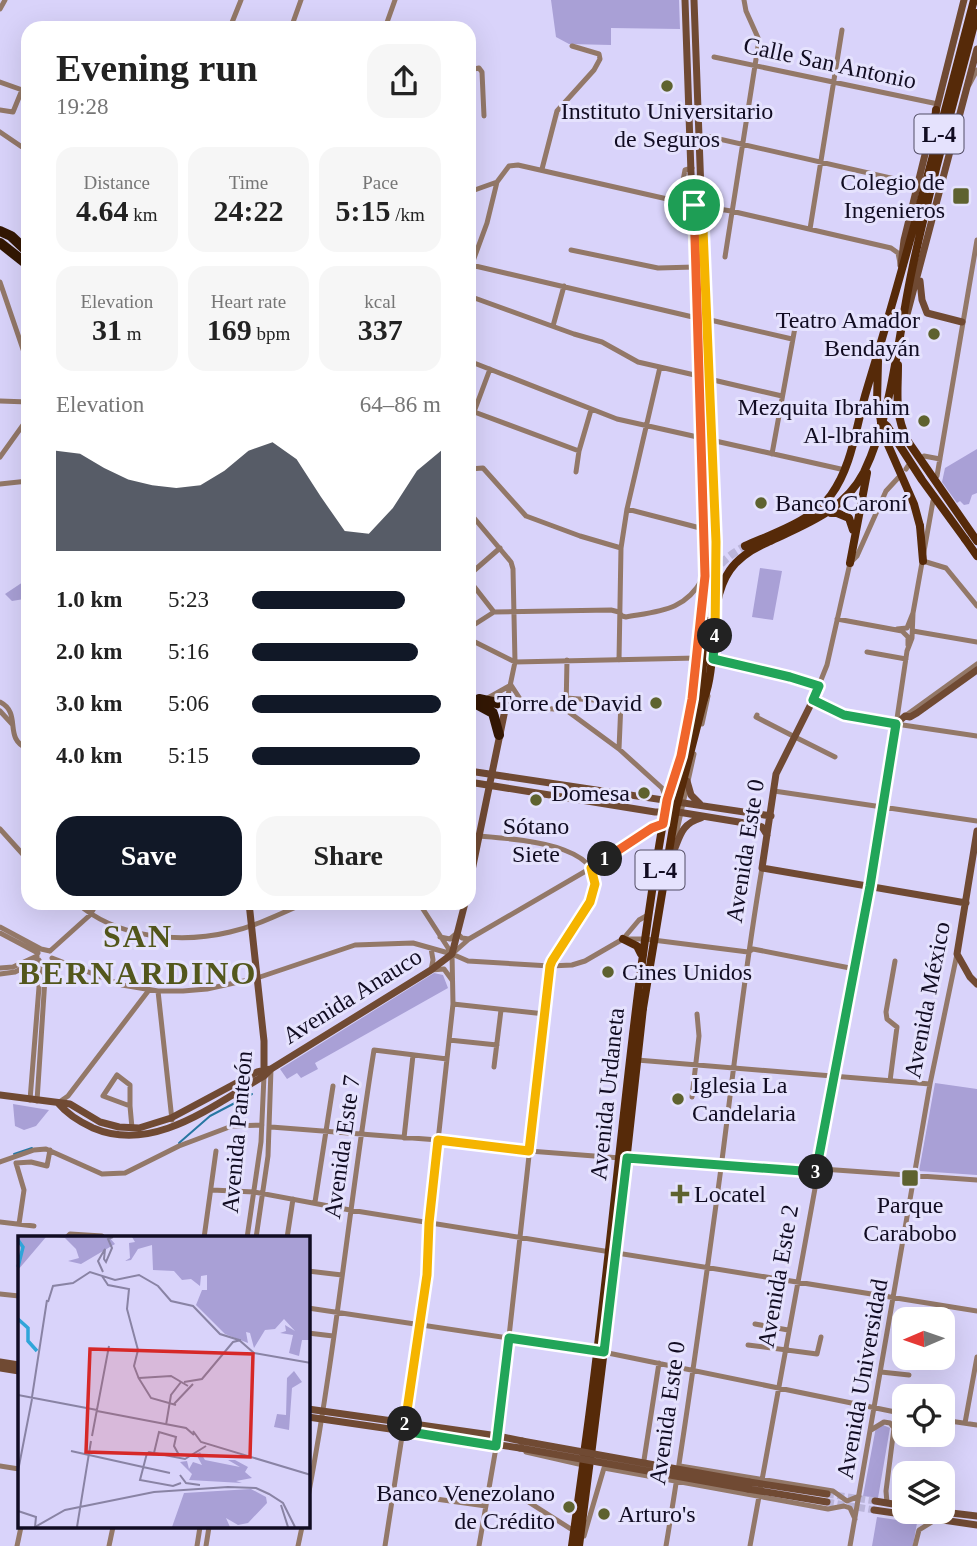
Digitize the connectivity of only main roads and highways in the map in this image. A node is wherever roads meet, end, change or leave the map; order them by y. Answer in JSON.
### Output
{"nodes":[{"id":1,"x":685,"y":0,"type":"edge"},
{"id":2,"x":694,"y":0,"type":"edge"},
{"id":3,"x":964,"y":0,"type":"edge"},
{"id":4,"x":974,"y":0,"type":"edge"},
{"id":5,"x":977,"y":13,"type":"edge"},
{"id":6,"x":977,"y":49,"type":"edge"},
{"id":7,"x":959,"y":56,"type":"junction"},
{"id":8,"x":948,"y":62,"type":"junction"},
{"id":9,"x":952,"y":97,"type":"junction"},
{"id":10,"x":937,"y":107,"type":"junction"},
{"id":11,"x":951,"y":146,"type":"junction"},
{"id":12,"x":931,"y":164,"type":"junction"},
{"id":13,"x":698,"y":205,"type":"junction"},
{"id":14,"x":0,"y":231,"type":"edge"},
{"id":15,"x":0,"y":243,"type":"edge"},
{"id":16,"x":21,"y":245,"type":"edge"},
{"id":17,"x":21,"y":260,"type":"edge"},
{"id":18,"x":901,"y":267,"type":"junction"},
{"id":19,"x":919,"y":272,"type":"junction"},
{"id":20,"x":962,"y":322,"type":"road end"},
{"id":21,"x":897,"y":348,"type":"junction"},
{"id":22,"x":877,"y":355,"type":"junction"},
{"id":23,"x":881,"y":421,"type":"junction"},
{"id":24,"x":878,"y":437,"type":"junction"},
{"id":25,"x":828,"y":514,"type":"junction"},
{"id":26,"x":977,"y":541,"type":"edge"},
{"id":27,"x":745,"y":545,"type":"tunnel mouth"},
{"id":28,"x":977,"y":556,"type":"edge"},
{"id":29,"x":923,"y":561,"type":"road end"},
{"id":30,"x":716,"y":609,"type":"junction"},
{"id":31,"x":708,"y":621,"type":"tunnel mouth"},
{"id":32,"x":977,"y":670,"type":"edge"},
{"id":33,"x":476,"y":697,"type":"edge"},
{"id":34,"x":692,"y":699,"type":"junction"},
{"id":35,"x":476,"y":704,"type":"edge"},
{"id":36,"x":506,"y":705,"type":"joint"},
{"id":37,"x":691,"y":734,"type":"junction"},
{"id":38,"x":499,"y":735,"type":"junction"},
{"id":39,"x":476,"y":772,"type":"edge"},
{"id":40,"x":492,"y":774,"type":"junction"},
{"id":41,"x":687,"y":781,"type":"road end"},
{"id":42,"x":476,"y":783,"type":"edge"},
{"id":43,"x":490,"y":784,"type":"junction"},
{"id":44,"x":667,"y":800,"type":"junction"},
{"id":45,"x":706,"y":807,"type":"junction"},
{"id":46,"x":665,"y":811,"type":"junction"},
{"id":47,"x":771,"y":816,"type":"junction"},
{"id":48,"x":705,"y":817,"type":"junction"},
{"id":49,"x":663,"y":824,"type":"junction"},
{"id":50,"x":977,"y":831,"type":"edge"},
{"id":51,"x":767,"y":836,"type":"junction"},
{"id":52,"x":476,"y":851,"type":"edge"},
{"id":53,"x":672,"y":855,"type":"joint"},
{"id":54,"x":966,"y":903,"type":"junction"},
{"id":55,"x":249,"y":910,"type":"edge"},
{"id":56,"x":463,"y":910,"type":"edge"},
{"id":57,"x":624,"y":939,"type":"road end"},
{"id":58,"x":641,"y":957,"type":"junction"},
{"id":59,"x":653,"y":959,"type":"road end"},
{"id":60,"x":965,"y":968,"type":"junction"},
{"id":61,"x":977,"y":972,"type":"edge"},
{"id":62,"x":977,"y":984,"type":"edge"},
{"id":63,"x":639,"y":1002,"type":"junction"},
{"id":64,"x":636,"y":1039,"type":"junction"},
{"id":65,"x":266,"y":1071,"type":"junction"},
{"id":66,"x":0,"y":1095,"type":"edge"},
{"id":67,"x":58,"y":1103,"type":"junction"},
{"id":68,"x":623,"y":1158,"type":"junction"},
{"id":69,"x":0,"y":1362,"type":"edge"},
{"id":70,"x":18,"y":1365,"type":"edge"},
{"id":71,"x":0,"y":1368,"type":"edge"},
{"id":72,"x":18,"y":1371,"type":"edge"},
{"id":73,"x":310,"y":1410,"type":"edge"},
{"id":74,"x":323,"y":1415,"type":"junction"},
{"id":75,"x":310,"y":1417,"type":"edge"},
{"id":76,"x":405,"y":1427,"type":"junction"},
{"id":77,"x":521,"y":1445,"type":"junction"},
{"id":78,"x":587,"y":1456,"type":"junction"},
{"id":79,"x":829,"y":1499,"type":"tunnel mouth"},
{"id":80,"x":892,"y":1504,"type":"edge"},
{"id":81,"x":892,"y":1509,"type":"edge"},
{"id":82,"x":955,"y":1513,"type":"edge"},
{"id":83,"x":977,"y":1516,"type":"edge"},
{"id":84,"x":955,"y":1522,"type":"edge"},
{"id":85,"x":977,"y":1525,"type":"edge"},
{"id":86,"x":572,"y":1546,"type":"edge"},
{"id":87,"x":580,"y":1546,"type":"edge"}],
"edges":[{"from":1,"to":13,"type":"main road"},
{"from":2,"to":13,"type":"main road"},
{"from":3,"to":8,"type":"main road","number":"L-4"},
{"from":4,"to":7,"type":"main road","number":"L-4"},
{"from":5,"to":9,"type":"main road","number":"L-4"},
{"from":6,"to":11,"type":"main road","number":"L-4"},
{"from":7,"to":8,"type":"main road"},
{"from":7,"to":9,"type":"main road","number":"L-4"},
{"from":8,"to":10,"type":"main road","number":"L-4"},
{"from":9,"to":10,"type":"main road"},
{"from":9,"to":11,"type":"main road","number":"L-4"},
{"from":9,"to":12,"type":"main road","number":"L-4"},
{"from":9,"to":21,"type":"main road","number":"L-4"},
{"from":10,"to":12,"type":"main road","number":"L-4"},
{"from":10,"to":18,"type":"main road","number":"L-4"},
{"from":11,"to":19,"type":"main road","number":"L-4"},
{"from":12,"to":18,"type":"main road","number":"L-4"},
{"from":13,"to":30,"type":"main road"},
{"from":13,"to":34,"type":"main road","name":"Avenida Urdaneta"},
{"from":14,"to":16,"type":"highway"},
{"from":15,"to":17,"type":"highway"},
{"from":18,"to":22,"type":"main road","number":"L-4"},
{"from":19,"to":20,"type":"main road"},
{"from":19,"to":21,"type":"main road","number":"L-4"},
{"from":21,"to":24,"type":"main road","number":"L-4"},
{"from":21,"to":26,"type":"main road","number":"L-4","bridge":true},
{"from":22,"to":23,"type":"main road"},
{"from":22,"to":27,"type":"main road","number":"L-4"},
{"from":23,"to":28,"type":"main road","bridge":true},
{"from":23,"to":29,"type":"main road","bridge":true},
{"from":24,"to":25,"type":"main road","number":"L-4"},
{"from":24,"to":25,"type":"main road","number":"L-4"},
{"from":25,"to":30,"type":"main road","number":"L-4"},
{"from":30,"to":63,"type":"main road","number":"L-4","bridge":true},
{"from":31,"to":37,"type":"main road","number":"L-4"},
{"from":32,"to":47,"type":"main road","name":"Avenida Este 0"},
{"from":33,"to":36,"type":"highway"},
{"from":34,"to":37,"type":"main road","number":"L-4"},
{"from":34,"to":44,"type":"main road","name":"Avenida Urdaneta"},
{"from":35,"to":38,"type":"highway"},
{"from":36,"to":38,"type":"main road"},
{"from":37,"to":63,"type":"main road","number":"L-4","bridge":true},
{"from":38,"to":40,"type":"main road"},
{"from":39,"to":40,"type":"main road"},
{"from":40,"to":43,"type":"main road"},
{"from":40,"to":44,"type":"main road"},
{"from":41,"to":45,"type":"main road"},
{"from":42,"to":43,"type":"main road"},
{"from":43,"to":46,"type":"main road"},
{"from":43,"to":52,"type":"main road"},
{"from":44,"to":45,"type":"main road"},
{"from":44,"to":46,"type":"main road","name":"Avenida Urdaneta","number":"L-4"},
{"from":45,"to":47,"type":"main road"},
{"from":46,"to":48,"type":"main road"},
{"from":46,"to":49,"type":"main road","name":"Avenida Urdaneta","number":"L-4"},
{"from":47,"to":51,"type":"main road","name":"Avenida Este 0"},
{"from":48,"to":51,"type":"main road"},
{"from":48,"to":53,"type":"main road"},
{"from":49,"to":53,"type":"main road","number":"L-4"},
{"from":49,"to":58,"type":"main road","name":"Avenida Urdaneta","number":"L-4"},
{"from":50,"to":54,"type":"main road","name":"Avenida México"},
{"from":51,"to":54,"type":"main road","name":"Avenida Este 0"},
{"from":54,"to":60,"type":"main road","name":"Avenida México"},
{"from":55,"to":65,"type":"main road","name":"Avenida Panteón"},
{"from":56,"to":65,"type":"main road","name":"Avenida Anauco"},
{"from":57,"to":58,"type":"main road"},
{"from":58,"to":59,"type":"main road"},
{"from":58,"to":63,"type":"main road","name":"Avenida Urdaneta","number":"L-4"},
{"from":60,"to":61,"type":"main road"},
{"from":60,"to":62,"type":"main road"},
{"from":63,"to":64,"type":"main road","number":"L-4"},
{"from":64,"to":68,"type":"main road","name":"Avenida Urdaneta","number":"L-4"},
{"from":64,"to":68,"type":"main road","name":"Avenida Urdaneta","number":"L-4"},
{"from":65,"to":67,"type":"main road","name":"Avenida Anauco"},
{"from":65,"to":67,"type":"main road","name":"Avenida Anauco"},
{"from":66,"to":67,"type":"main road","name":"Avenida Anauco"},
{"from":68,"to":78,"type":"main road","name":"Avenida Urdaneta","number":"L-4"},
{"from":69,"to":70,"type":"main road"},
{"from":71,"to":72,"type":"main road"},
{"from":73,"to":74,"type":"main road"},
{"from":74,"to":75,"type":"main road"},
{"from":74,"to":76,"type":"main road"},
{"from":76,"to":77,"type":"main road"},
{"from":76,"to":77,"type":"main road"},
{"from":77,"to":79,"type":"main road","bridge":true},
{"from":78,"to":86,"type":"main road","name":"Avenida Urdaneta","number":"L-4"},
{"from":78,"to":87,"type":"main road","name":"Avenida Urdaneta","number":"L-4"},
{"from":80,"to":81,"type":"main road"},
{"from":82,"to":83,"type":"main road"},
{"from":84,"to":85,"type":"main road"}]}
